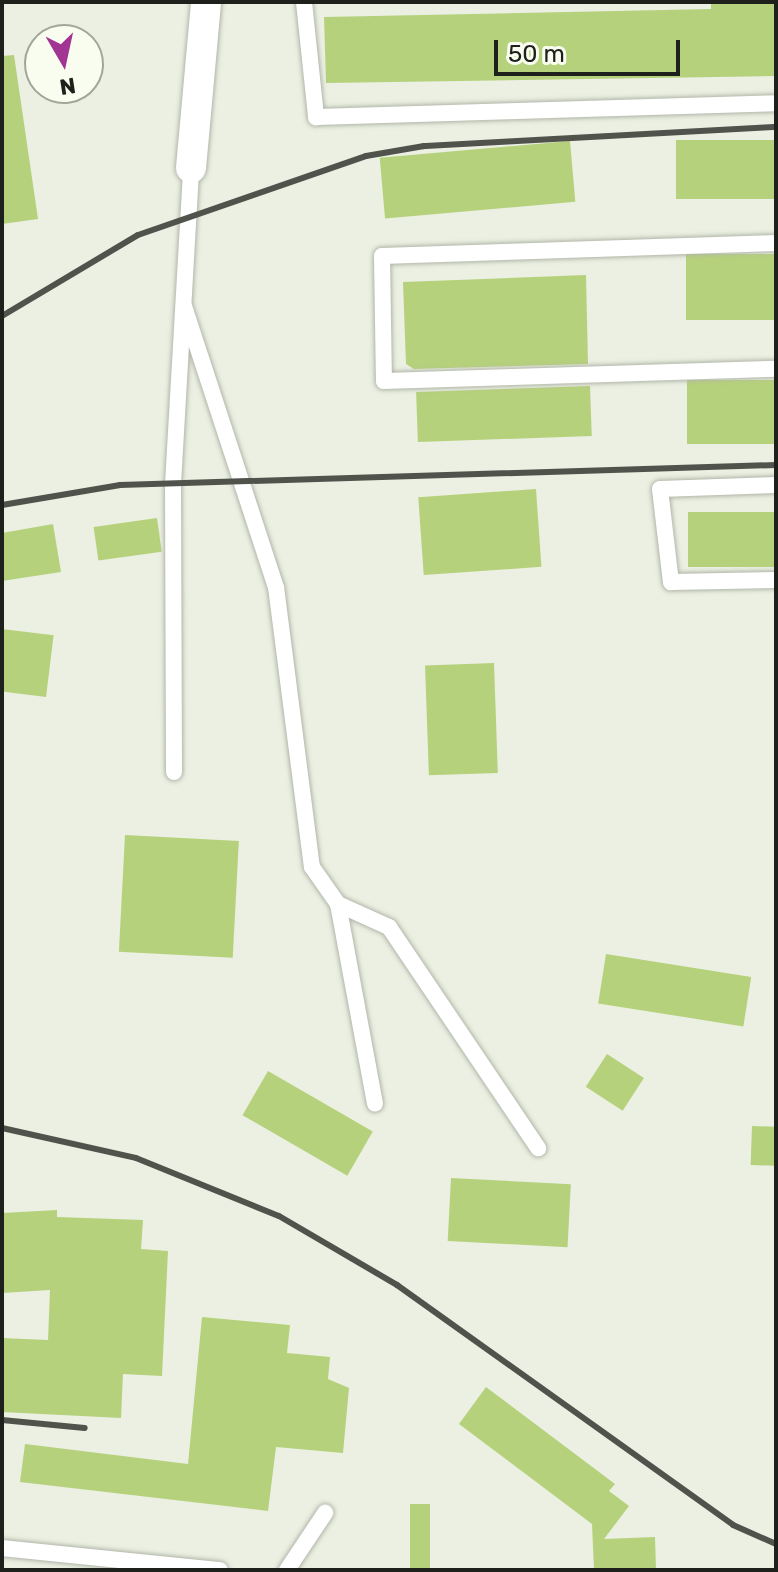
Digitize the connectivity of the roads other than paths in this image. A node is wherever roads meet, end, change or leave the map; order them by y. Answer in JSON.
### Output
{"nodes":[{"id":1,"x":206,"y":2,"type":"edge"},
{"id":2,"x":304,"y":2,"type":"edge"},
{"id":3,"x":776,"y":103,"type":"edge"},
{"id":4,"x":191,"y":168,"type":"joint"},
{"id":5,"x":776,"y":243,"type":"edge"},
{"id":6,"x":184,"y":306,"type":"junction"},
{"id":7,"x":776,"y":369,"type":"edge"},
{"id":8,"x":776,"y":485,"type":"edge"},
{"id":9,"x":776,"y":580,"type":"edge"},
{"id":10,"x":174,"y":772,"type":"dead end"},
{"id":11,"x":338,"y":904,"type":"junction"},
{"id":12,"x":375,"y":1104,"type":"dead end"},
{"id":13,"x":538,"y":1148,"type":"dead end"},
{"id":14,"x":325,"y":1513,"type":"dead end"},
{"id":15,"x":2,"y":1548,"type":"edge"},
{"id":16,"x":220,"y":1570,"type":"edge"},
{"id":17,"x":287,"y":1570,"type":"edge"}],
"edges":[{"from":1,"to":4,"type":"street"},
{"from":2,"to":3,"type":"lane"},
{"from":4,"to":6,"type":"lane"},
{"from":5,"to":7,"type":"lane"},
{"from":6,"to":10,"type":"lane"},
{"from":6,"to":11,"type":"lane"},
{"from":8,"to":9,"type":"lane"},
{"from":11,"to":12,"type":"lane"},
{"from":11,"to":13,"type":"lane"},
{"from":14,"to":17,"type":"lane"},
{"from":15,"to":16,"type":"lane"}]}
